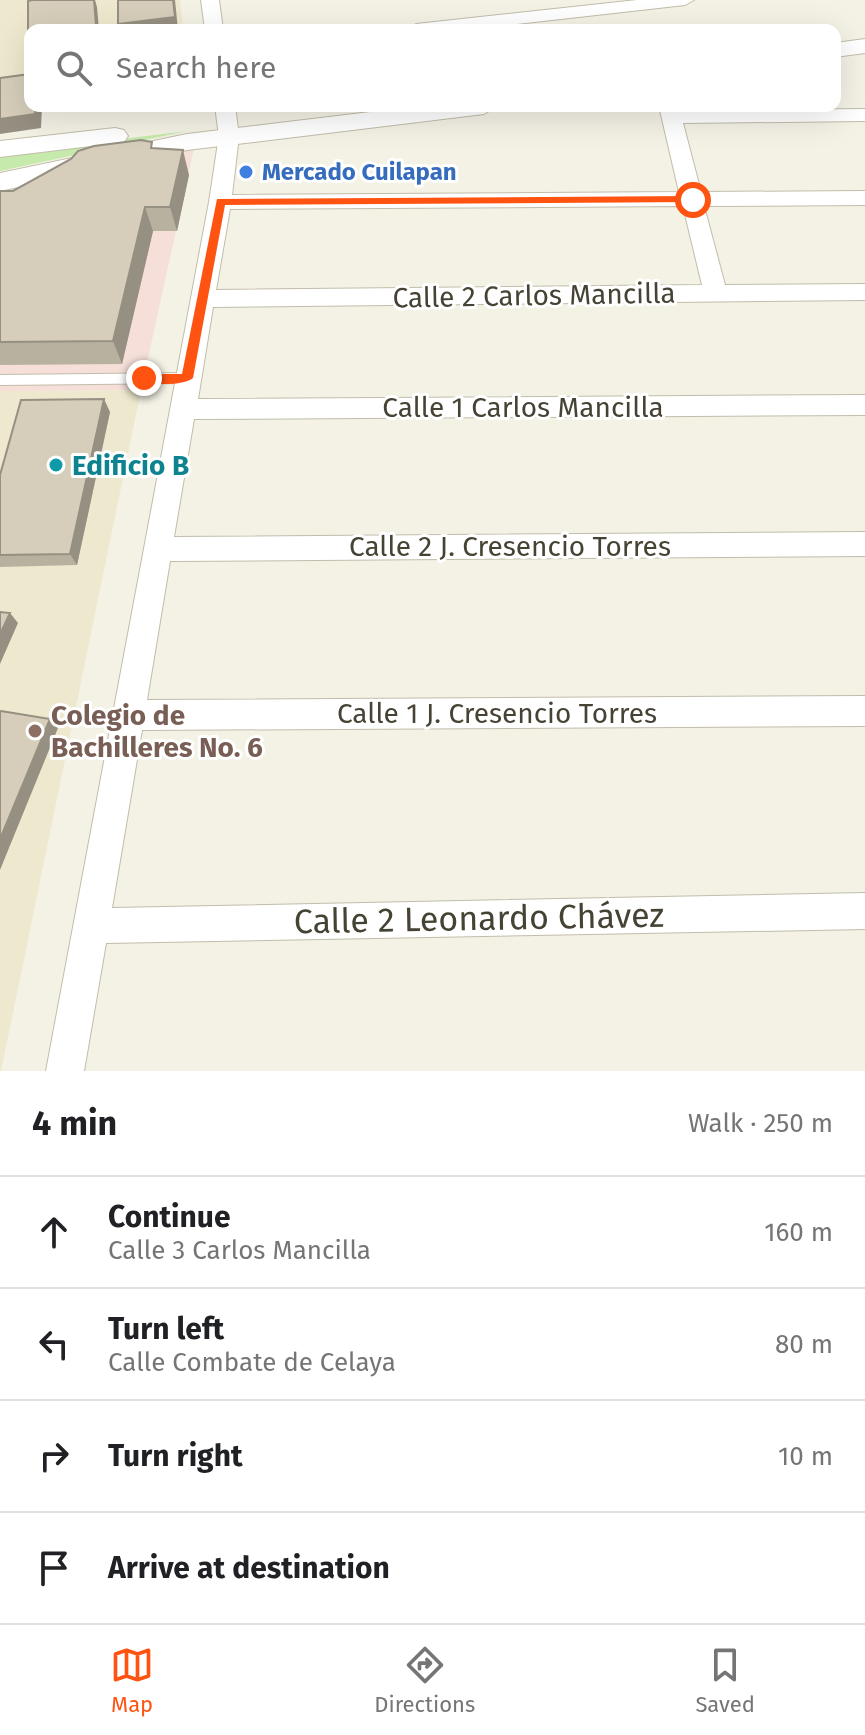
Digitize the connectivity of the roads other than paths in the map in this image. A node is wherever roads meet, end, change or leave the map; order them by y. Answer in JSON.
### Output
{"nodes":[{"id":1,"x":210,"y":0,"type":"edge"},
{"id":2,"x":685,"y":0,"type":"edge"},
{"id":3,"x":613,"y":4,"type":"edge"},
{"id":4,"x":213,"y":24,"type":"edge"},
{"id":5,"x":461,"y":24,"type":"edge"},
{"id":6,"x":624,"y":24,"type":"edge"},
{"id":7,"x":865,"y":46,"type":"edge"},
{"id":8,"x":841,"y":57,"type":"edge"},
{"id":9,"x":841,"y":60,"type":"edge"},
{"id":10,"x":865,"y":60,"type":"edge"},
{"id":11,"x":320,"y":112,"type":"edge"},
{"id":12,"x":388,"y":112,"type":"edge"},
{"id":13,"x":671,"y":112,"type":"edge"},
{"id":14,"x":865,"y":115,"type":"edge"},
{"id":15,"x":227,"y":122,"type":"edge"},
{"id":16,"x":0,"y":149,"type":"edge"},
{"id":17,"x":0,"y":182,"type":"edge"},
{"id":18,"x":865,"y":198,"type":"edge"},
{"id":19,"x":693,"y":200,"type":"junction"},
{"id":20,"x":220,"y":202,"type":"junction"},
{"id":21,"x":865,"y":292,"type":"edge"},
{"id":22,"x":715,"y":293,"type":"junction"},
{"id":23,"x":202,"y":299,"type":"junction"},
{"id":24,"x":187,"y":378,"type":"junction"},
{"id":25,"x":0,"y":380,"type":"edge"},
{"id":26,"x":865,"y":405,"type":"edge"},
{"id":27,"x":182,"y":409,"type":"junction"},
{"id":28,"x":865,"y":544,"type":"edge"},
{"id":29,"x":156,"y":549,"type":"junction"},
{"id":30,"x":865,"y":711,"type":"edge"},
{"id":31,"x":129,"y":715,"type":"junction"},
{"id":32,"x":865,"y":911,"type":"edge"},
{"id":33,"x":93,"y":926,"type":"junction"},
{"id":34,"x":65,"y":1071,"type":"edge"}],
"edges":[{"from":1,"to":4,"type":"street"},
{"from":2,"to":3,"type":"street"},
{"from":3,"to":5,"type":"street"},
{"from":3,"to":6,"type":"street"},
{"from":7,"to":8,"type":"street"},
{"from":9,"to":10,"type":"street"},
{"from":11,"to":15,"type":"street"},
{"from":12,"to":15,"type":"street"},
{"from":13,"to":14,"type":"street"},
{"from":13,"to":19,"type":"street"},
{"from":15,"to":16,"type":"street"},
{"from":15,"to":17,"type":"street"},
{"from":15,"to":20,"type":"street"},
{"from":18,"to":19,"type":"street"},
{"from":19,"to":20,"type":"street"},
{"from":19,"to":22,"type":"street"},
{"from":20,"to":23,"type":"street"},
{"from":21,"to":22,"type":"street","name":"Calle 2 Carlos Mancilla"},
{"from":22,"to":23,"type":"street","name":"Calle 2 Carlos Mancilla"},
{"from":23,"to":24,"type":"street"},
{"from":24,"to":25,"type":"lane"},
{"from":24,"to":27,"type":"street"},
{"from":26,"to":27,"type":"street","name":"Calle 1 Carlos Mancilla"},
{"from":27,"to":29,"type":"street"},
{"from":28,"to":29,"type":"street","name":"Calle 2 J. Cresencio Torres"},
{"from":29,"to":31,"type":"street"},
{"from":30,"to":31,"type":"street","name":"Calle 1 J. Cresencio Torres"},
{"from":31,"to":33,"type":"street"},
{"from":32,"to":33,"type":"street","name":"Calle 2 Leonardo Chávez"},
{"from":33,"to":34,"type":"street"}]}
